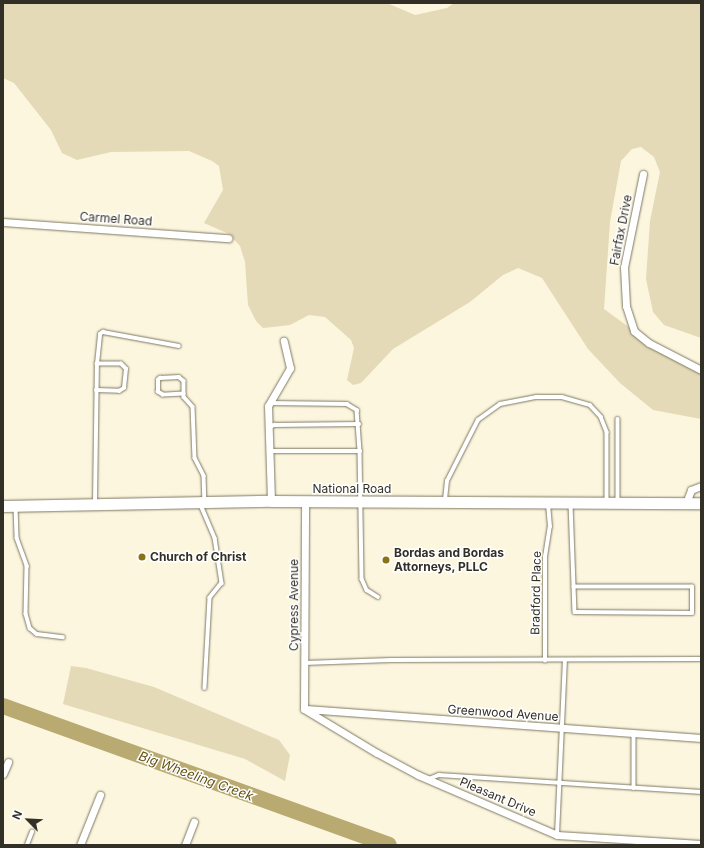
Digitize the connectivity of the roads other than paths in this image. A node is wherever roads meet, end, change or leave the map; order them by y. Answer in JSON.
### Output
{"nodes":[{"id":1,"x":643,"y":174,"type":"dead end"},
{"id":2,"x":3,"y":222,"type":"edge"},
{"id":3,"x":228,"y":238,"type":"dead end"},
{"id":4,"x":284,"y":341,"type":"dead end"},
{"id":5,"x":179,"y":346,"type":"dead end"},
{"id":6,"x":97,"y":364,"type":"junction"},
{"id":7,"x":701,"y":370,"type":"edge"},
{"id":8,"x":96,"y":390,"type":"junction"},
{"id":9,"x":184,"y":394,"type":"junction"},
{"id":10,"x":270,"y":403,"type":"junction"},
{"id":11,"x":618,"y":419,"type":"dead end"},
{"id":12,"x":359,"y":424,"type":"junction"},
{"id":13,"x":269,"y":428,"type":"junction"},
{"id":14,"x":270,"y":451,"type":"junction"},
{"id":15,"x":360,"y":451,"type":"junction"},
{"id":16,"x":701,"y":486,"type":"edge"},
{"id":17,"x":271,"y":501,"type":"junction"},
{"id":18,"x":305,"y":502,"type":"junction"},
{"id":19,"x":361,"y":502,"type":"junction"},
{"id":20,"x":445,"y":503,"type":"junction"},
{"id":21,"x":548,"y":503,"type":"junction"},
{"id":22,"x":571,"y":503,"type":"junction"},
{"id":23,"x":607,"y":503,"type":"junction"},
{"id":24,"x":618,"y":503,"type":"junction"},
{"id":25,"x":686,"y":503,"type":"junction"},
{"id":26,"x":701,"y":503,"type":"edge"},
{"id":27,"x":202,"y":504,"type":"junction"},
{"id":28,"x":95,"y":505,"type":"junction"},
{"id":29,"x":3,"y":506,"type":"edge"},
{"id":30,"x":16,"y":506,"type":"junction"},
{"id":31,"x":574,"y":588,"type":"junction"},
{"id":32,"x":378,"y":597,"type":"dead end"},
{"id":33,"x":63,"y":637,"type":"dead end"},
{"id":34,"x":701,"y":659,"type":"edge"},
{"id":35,"x":545,"y":661,"type":"junction"},
{"id":36,"x":565,"y":661,"type":"junction"},
{"id":37,"x":304,"y":663,"type":"junction"},
{"id":38,"x":205,"y":688,"type":"dead end"},
{"id":39,"x":304,"y":709,"type":"junction"},
{"id":40,"x":562,"y":729,"type":"junction"},
{"id":41,"x":634,"y":734,"type":"junction"},
{"id":42,"x":701,"y":738,"type":"edge"},
{"id":43,"x":8,"y":762,"type":"dead end"},
{"id":44,"x":3,"y":774,"type":"edge"},
{"id":45,"x":429,"y":779,"type":"junction"},
{"id":46,"x":560,"y":784,"type":"junction"},
{"id":47,"x":634,"y":788,"type":"junction"},
{"id":48,"x":701,"y":792,"type":"edge"},
{"id":49,"x":100,"y":795,"type":"dead end"},
{"id":50,"x":194,"y":822,"type":"dead end"},
{"id":51,"x":32,"y":832,"type":"dead end"},
{"id":52,"x":558,"y":835,"type":"junction"},
{"id":53,"x":701,"y":844,"type":"edge"},
{"id":54,"x":27,"y":845,"type":"edge"},
{"id":55,"x":80,"y":845,"type":"edge"},
{"id":56,"x":185,"y":845,"type":"edge"}],
"edges":[{"from":1,"to":7,"type":"street","name":"Fairfax Drive"},
{"from":2,"to":3,"type":"street","name":"Carmel Road"},
{"from":4,"to":10,"type":"street"},
{"from":5,"to":6,"type":"lane"},
{"from":6,"to":8,"type":"lane"},
{"from":6,"to":8,"type":"lane"},
{"from":8,"to":28,"type":"lane"},
{"from":9,"to":9,"type":"lane"},
{"from":9,"to":27,"type":"lane"},
{"from":10,"to":12,"type":"lane"},
{"from":10,"to":13,"type":"street"},
{"from":11,"to":24,"type":"lane"},
{"from":12,"to":13,"type":"lane"},
{"from":12,"to":15,"type":"lane"},
{"from":13,"to":14,"type":"street"},
{"from":14,"to":15,"type":"lane"},
{"from":14,"to":17,"type":"street"},
{"from":15,"to":19,"type":"lane"},
{"from":16,"to":25,"type":"street"},
{"from":17,"to":18,"type":"main road","name":"National Road"},
{"from":17,"to":27,"type":"main road","name":"National Road"},
{"from":18,"to":19,"type":"main road","name":"National Road"},
{"from":18,"to":37,"type":"street","name":"Cypress Avenue"},
{"from":19,"to":20,"type":"main road","name":"National Road"},
{"from":19,"to":32,"type":"lane"},
{"from":20,"to":21,"type":"main road","name":"National Road"},
{"from":20,"to":23,"type":"lane"},
{"from":21,"to":22,"type":"main road","name":"National Road"},
{"from":21,"to":35,"type":"lane","name":"Bradford Place"},
{"from":22,"to":23,"type":"main road","name":"National Road"},
{"from":22,"to":31,"type":"lane"},
{"from":23,"to":24,"type":"main road","name":"National Road"},
{"from":24,"to":25,"type":"main road","name":"National Road"},
{"from":25,"to":26,"type":"main road","name":"National Road"},
{"from":27,"to":28,"type":"main road","name":"National Road"},
{"from":27,"to":38,"type":"lane"},
{"from":28,"to":30,"type":"main road","name":"National Road"},
{"from":29,"to":30,"type":"main road","name":"National Road"},
{"from":30,"to":33,"type":"lane"},
{"from":31,"to":31,"type":"lane"},
{"from":34,"to":36,"type":"lane"},
{"from":35,"to":36,"type":"lane"},
{"from":35,"to":37,"type":"lane"},
{"from":36,"to":40,"type":"lane"},
{"from":37,"to":39,"type":"street","name":"Cypress Avenue"},
{"from":39,"to":40,"type":"street","name":"Greenwood Avenue"},
{"from":39,"to":45,"type":"street","name":"Pleasant Drive"},
{"from":40,"to":41,"type":"street","name":"Greenwood Avenue"},
{"from":40,"to":46,"type":"lane"},
{"from":41,"to":42,"type":"street","name":"Greenwood Avenue"},
{"from":41,"to":47,"type":"lane"},
{"from":43,"to":44,"type":"street"},
{"from":45,"to":46,"type":"lane"},
{"from":45,"to":52,"type":"street","name":"Pleasant Drive"},
{"from":46,"to":47,"type":"lane"},
{"from":46,"to":52,"type":"lane"},
{"from":47,"to":48,"type":"lane"},
{"from":49,"to":55,"type":"street"},
{"from":50,"to":56,"type":"street"},
{"from":51,"to":54,"type":"lane"},
{"from":52,"to":53,"type":"street","name":"Pleasant Drive"}]}
